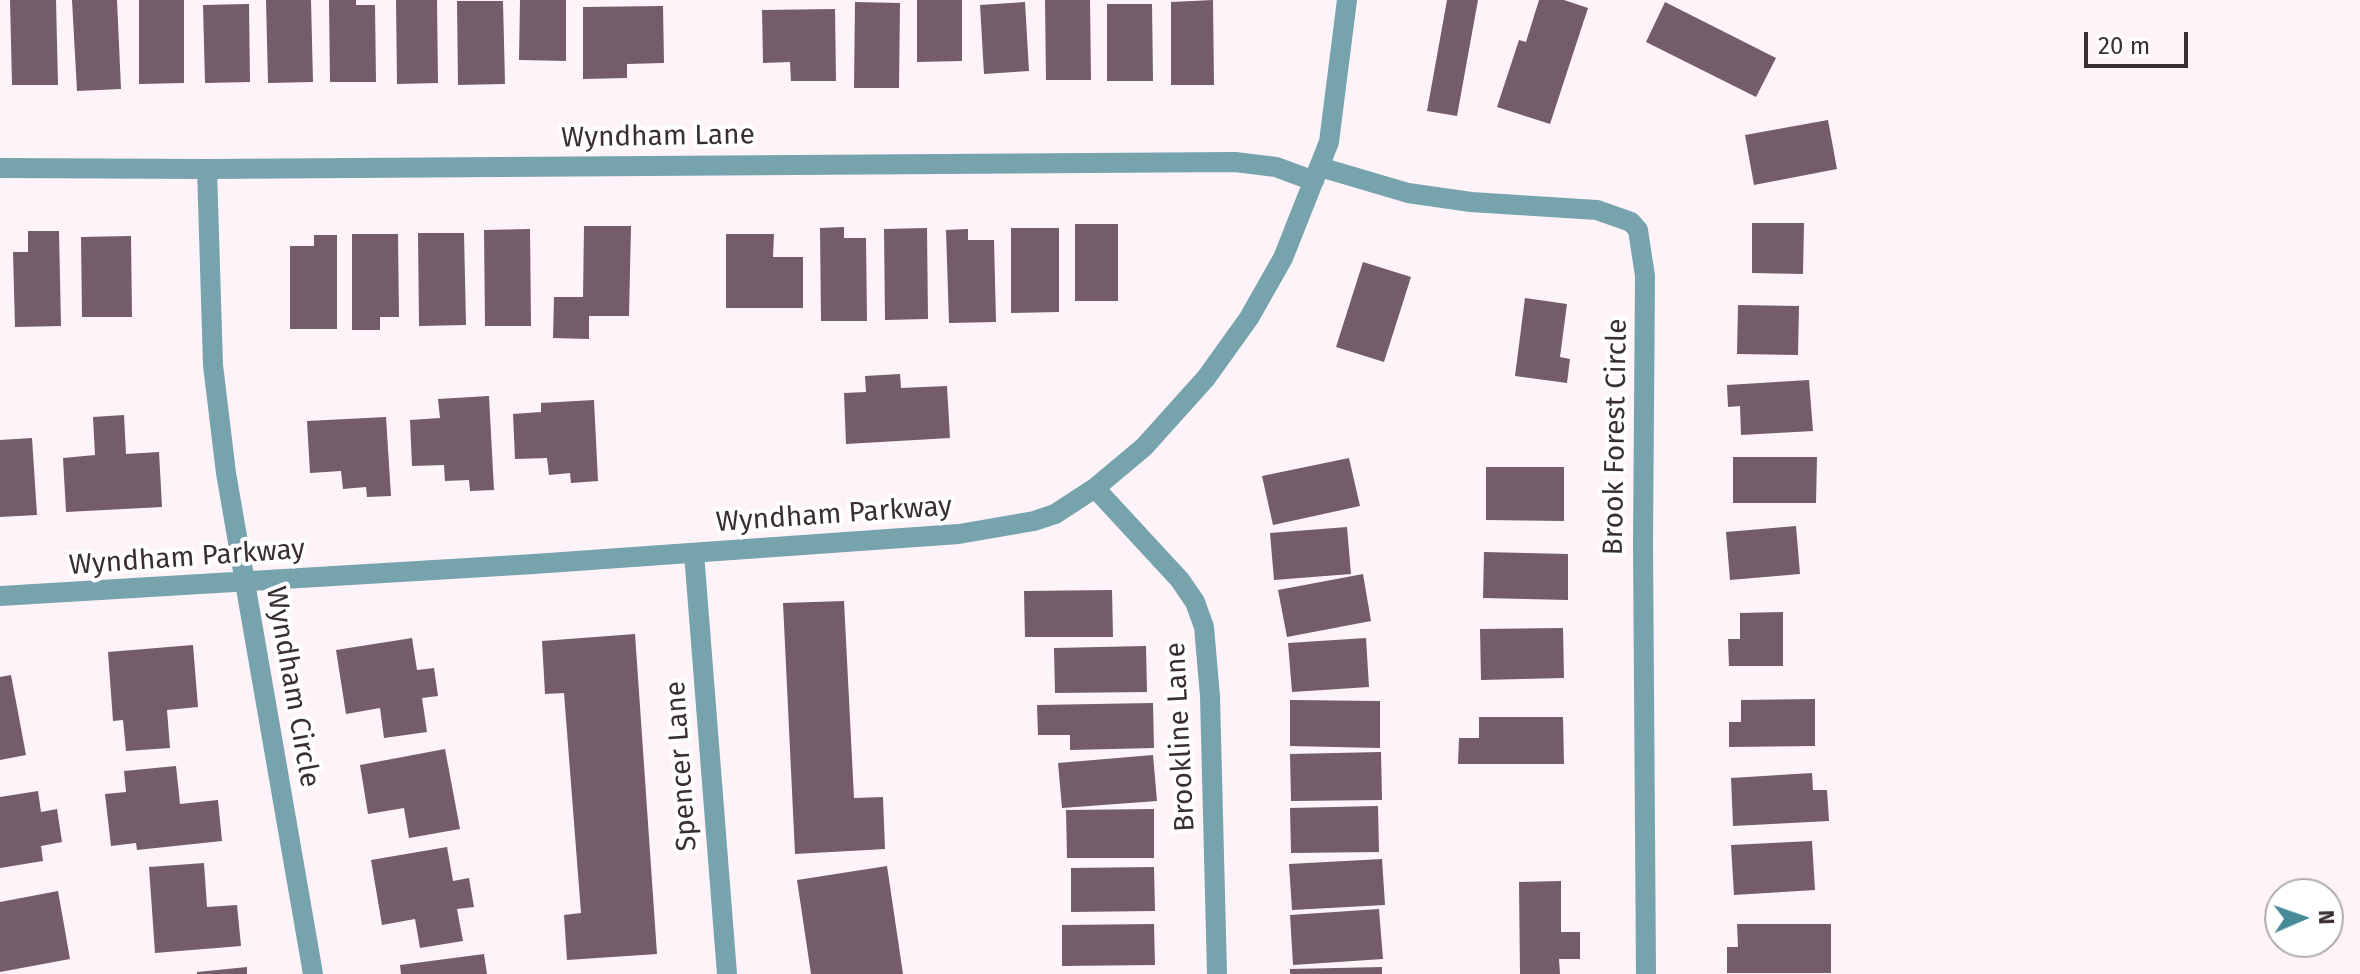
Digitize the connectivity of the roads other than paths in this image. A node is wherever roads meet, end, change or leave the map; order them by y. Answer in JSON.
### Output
{"nodes":[{"id":1,"x":1347,"y":0,"type":"edge"},
{"id":2,"x":0,"y":168,"type":"edge"},
{"id":3,"x":207,"y":169,"type":"junction"},
{"id":4,"x":1317,"y":174,"type":"junction"},
{"id":5,"x":1095,"y":488,"type":"junction"},
{"id":6,"x":694,"y":553,"type":"junction"},
{"id":7,"x":246,"y":581,"type":"junction"},
{"id":8,"x":0,"y":596,"type":"edge"},
{"id":9,"x":313,"y":974,"type":"edge"},
{"id":10,"x":727,"y":974,"type":"edge"},
{"id":11,"x":1217,"y":974,"type":"edge"},
{"id":12,"x":1646,"y":974,"type":"edge"}],
"edges":[{"from":1,"to":4,"type":"street","name":"Wyndham Parkway"},
{"from":2,"to":3,"type":"street","name":"Wyndham Lane"},
{"from":3,"to":4,"type":"street","name":"Wyndham Lane"},
{"from":3,"to":7,"type":"street","name":"Wyndham Circle"},
{"from":4,"to":5,"type":"street","name":"Wyndham Parkway"},
{"from":4,"to":12,"type":"street","name":"Brook Forest Circle"},
{"from":5,"to":6,"type":"street","name":"Wyndham Parkway"},
{"from":5,"to":11,"type":"street","name":"Brookline Lane"},
{"from":6,"to":7,"type":"street","name":"Wyndham Parkway"},
{"from":6,"to":10,"type":"street","name":"Spencer Lane"},
{"from":7,"to":8,"type":"street","name":"Wyndham Parkway"},
{"from":7,"to":9,"type":"street","name":"Wyndham Circle"}]}
